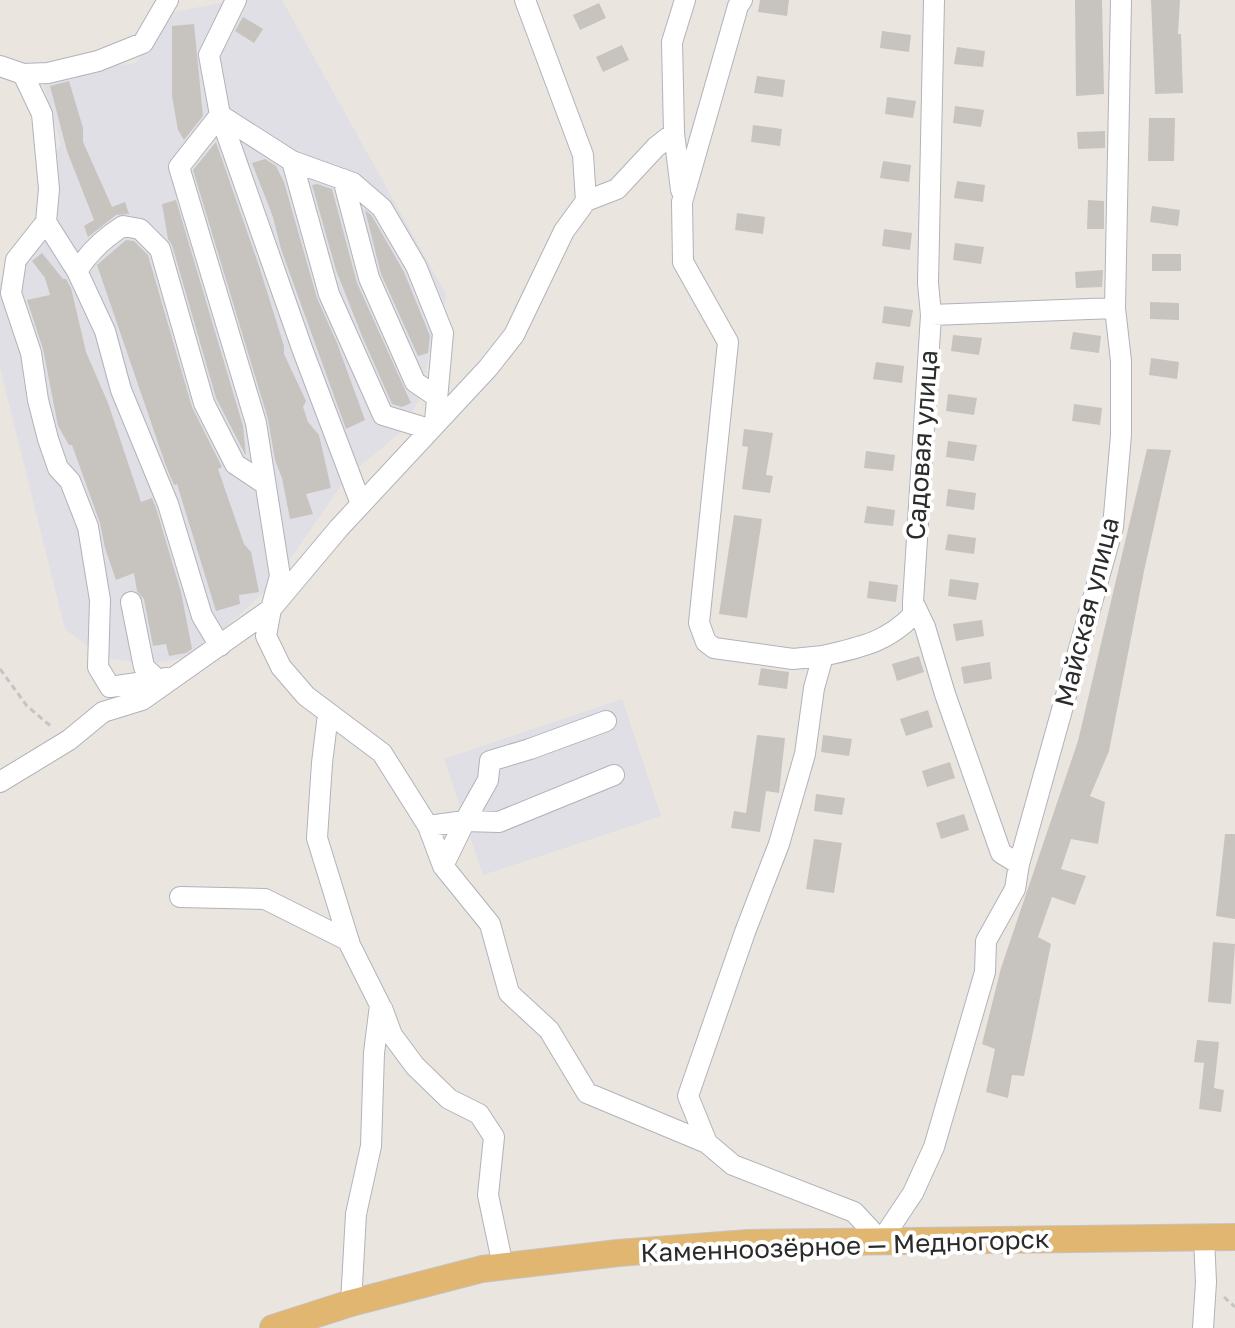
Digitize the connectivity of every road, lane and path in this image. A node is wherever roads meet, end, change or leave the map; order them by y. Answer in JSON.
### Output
{"nodes":[{"id":1,"x":168,"y":0,"type":"edge"},
{"id":2,"x":236,"y":0,"type":"edge"},
{"id":3,"x":525,"y":0,"type":"edge"},
{"id":4,"x":685,"y":0,"type":"edge"},
{"id":5,"x":742,"y":0,"type":"edge"},
{"id":6,"x":934,"y":0,"type":"edge"},
{"id":7,"x":1121,"y":0,"type":"edge"},
{"id":8,"x":0,"y":66,"type":"edge"},
{"id":9,"x":23,"y":74,"type":"junction"},
{"id":10,"x":220,"y":115,"type":"junction"},
{"id":11,"x":674,"y":133,"type":"junction"},
{"id":12,"x":292,"y":161,"type":"junction"},
{"id":13,"x":343,"y":179,"type":"junction"},
{"id":14,"x":586,"y":201,"type":"junction"},
{"id":15,"x":682,"y":202,"type":"junction"},
{"id":16,"x":46,"y":222,"type":"junction"},
{"id":17,"x":77,"y":271,"type":"junction"},
{"id":18,"x":1115,"y":308,"type":"junction"},
{"id":19,"x":931,"y":315,"type":"junction"},
{"id":20,"x":437,"y":397,"type":"junction"},
{"id":21,"x":432,"y":426,"type":"junction"},
{"id":22,"x":265,"y":484,"type":"junction"},
{"id":23,"x":361,"y":504,"type":"junction"},
{"id":24,"x":131,"y":602,"type":"dead end"},
{"id":25,"x":913,"y":602,"type":"junction"},
{"id":26,"x":271,"y":609,"type":"junction"},
{"id":27,"x":220,"y":646,"type":"junction"},
{"id":28,"x":823,"y":656,"type":"junction"},
{"id":29,"x":0,"y":669,"type":"edge"},
{"id":30,"x":181,"y":674,"type":"junction"},
{"id":31,"x":158,"y":680,"type":"junction"},
{"id":32,"x":328,"y":714,"type":"junction"},
{"id":33,"x":606,"y":721,"type":"dead end"},
{"id":34,"x":69,"y":740,"type":"junction"},
{"id":35,"x":614,"y":775,"type":"dead end"},
{"id":36,"x":0,"y":782,"type":"edge"},
{"id":37,"x":465,"y":821,"type":"junction"},
{"id":38,"x":428,"y":826,"type":"junction"},
{"id":39,"x":1019,"y":864,"type":"junction"},
{"id":40,"x":443,"y":866,"type":"junction"},
{"id":41,"x":180,"y":897,"type":"dead end"},
{"id":42,"x":349,"y":941,"type":"junction"},
{"id":43,"x":380,"y":1005,"type":"junction"},
{"id":44,"x":707,"y":1143,"type":"junction"},
{"id":45,"x":1234,"y":1235,"type":"edge"},
{"id":46,"x":1204,"y":1238,"type":"junction"},
{"id":47,"x":881,"y":1241,"type":"junction"},
{"id":48,"x":503,"y":1266,"type":"junction"},
{"id":49,"x":351,"y":1303,"type":"junction"},
{"id":50,"x":273,"y":1328,"type":"edge"},
{"id":51,"x":1203,"y":1328,"type":"edge"}],
"edges":[{"from":1,"to":9,"type":"street"},
{"from":2,"to":10,"type":"street"},
{"from":3,"to":14,"type":"street"},
{"from":4,"to":11,"type":"street"},
{"from":5,"to":15,"type":"street"},
{"from":6,"to":19,"type":"street","name":"Садовая улица"},
{"from":7,"to":18,"type":"street","name":"Майская улица"},
{"from":8,"to":9,"type":"street"},
{"from":9,"to":16,"type":"street"},
{"from":10,"to":12,"type":"street"},
{"from":10,"to":22,"type":"street"},
{"from":10,"to":23,"type":"street"},
{"from":11,"to":14,"type":"street"},
{"from":11,"to":15,"type":"street"},
{"from":12,"to":13,"type":"street"},
{"from":12,"to":21,"type":"street"},
{"from":13,"to":20,"type":"street"},
{"from":13,"to":20,"type":"street"},
{"from":14,"to":21,"type":"street"},
{"from":15,"to":28,"type":"street"},
{"from":16,"to":17,"type":"street"},
{"from":16,"to":31,"type":"street"},
{"from":17,"to":22,"type":"street"},
{"from":17,"to":27,"type":"street"},
{"from":18,"to":19,"type":"street"},
{"from":18,"to":39,"type":"street","name":"Майская улица"},
{"from":19,"to":25,"type":"street","name":"Садовая улица"},
{"from":20,"to":21,"type":"street"},
{"from":21,"to":23,"type":"street"},
{"from":22,"to":26,"type":"street"},
{"from":23,"to":26,"type":"street"},
{"from":24,"to":31,"type":"street"},
{"from":25,"to":28,"type":"street"},
{"from":25,"to":39,"type":"street","name":"Садовая улица"},
{"from":26,"to":27,"type":"street"},
{"from":26,"to":32,"type":"street"},
{"from":27,"to":30,"type":"street"},
{"from":28,"to":44,"type":"street"},
{"from":29,"to":34,"type":"path"},
{"from":30,"to":31,"type":"street"},
{"from":30,"to":34,"type":"street"},
{"from":32,"to":38,"type":"street"},
{"from":32,"to":42,"type":"street"},
{"from":33,"to":37,"type":"street"},
{"from":34,"to":36,"type":"street"},
{"from":35,"to":37,"type":"street"},
{"from":37,"to":38,"type":"street"},
{"from":37,"to":40,"type":"street"},
{"from":38,"to":40,"type":"street"},
{"from":39,"to":47,"type":"street","name":"Майская улица"},
{"from":40,"to":44,"type":"street"},
{"from":41,"to":42,"type":"street"},
{"from":42,"to":43,"type":"street"},
{"from":43,"to":48,"type":"street"},
{"from":43,"to":49,"type":"street"},
{"from":44,"to":47,"type":"street"},
{"from":45,"to":46,"type":"main road","name":"Каменноозёрное — Медногорск"},
{"from":46,"to":47,"type":"main road","name":"Каменноозёрное — Медногорск"},
{"from":46,"to":51,"type":"street"},
{"from":47,"to":48,"type":"main road","name":"Каменноозёрное — Медногорск"},
{"from":48,"to":49,"type":"main road","name":"Каменноозёрное — Медногорск"},
{"from":49,"to":50,"type":"main road","name":"Каменноозёрное — Медногорск"}]}
